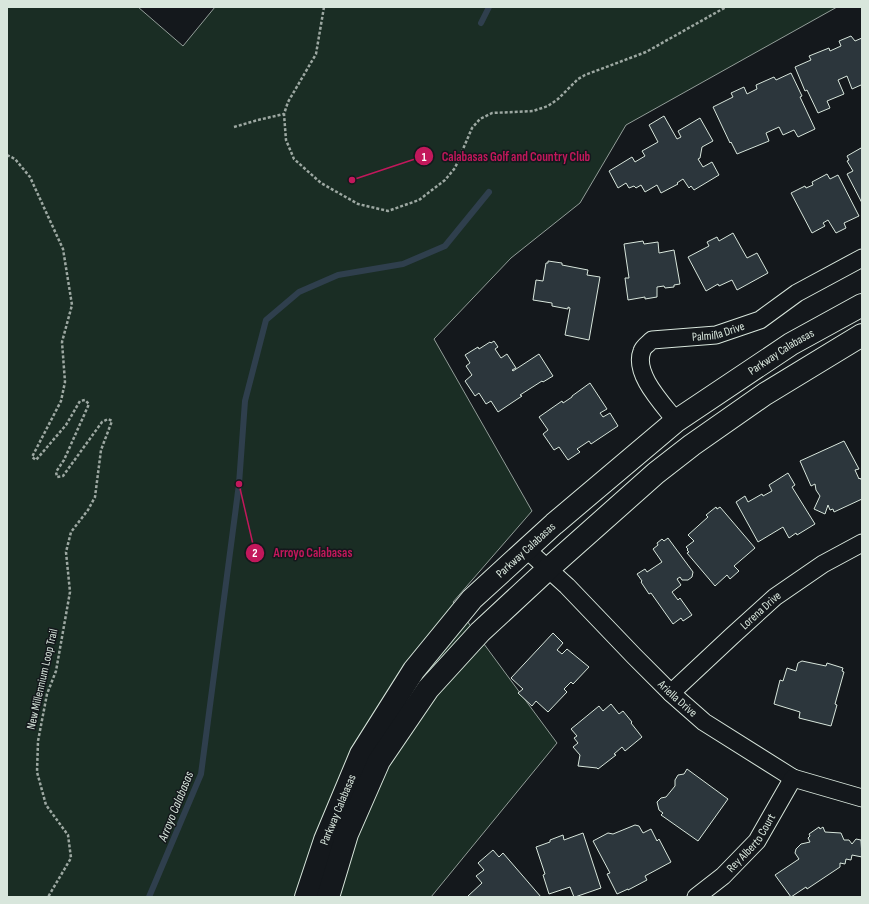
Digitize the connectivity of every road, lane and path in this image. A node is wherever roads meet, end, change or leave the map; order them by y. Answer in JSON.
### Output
{"nodes":[{"id":1,"x":324,"y":7,"type":"edge"},
{"id":2,"x":726,"y":7,"type":"edge"},
{"id":3,"x":284,"y":114,"type":"junction"},
{"id":4,"x":234,"y":127,"type":"dead end"},
{"id":5,"x":7,"y":154,"type":"edge"},
{"id":6,"x":862,"y":258,"type":"edge"},
{"id":7,"x":862,"y":305,"type":"edge"},
{"id":8,"x":862,"y":335,"type":"edge"},
{"id":9,"x":676,"y":421,"type":"junction"},
{"id":10,"x":692,"y":445,"type":"junction"},
{"id":11,"x":862,"y":543,"type":"edge"},
{"id":12,"x":526,"y":549,"type":"junction"},
{"id":13,"x":548,"y":569,"type":"junction"},
{"id":14,"x":671,"y":693,"type":"junction"},
{"id":15,"x":793,"y":778,"type":"junction"},
{"id":16,"x":862,"y":798,"type":"edge"},
{"id":17,"x":48,"y":897,"type":"edge"},
{"id":18,"x":306,"y":897,"type":"edge"},
{"id":19,"x":328,"y":897,"type":"edge"},
{"id":20,"x":696,"y":897,"type":"edge"}],
"edges":[{"from":1,"to":3,"type":"path"},
{"from":2,"to":3,"type":"path"},
{"from":3,"to":4,"type":"path"},
{"from":5,"to":17,"type":"path","name":"New Millennium Loop Trail"},
{"from":6,"to":9,"type":"street","name":"Palmilla Drive"},
{"from":7,"to":9,"type":"street","name":"Parkway Calabasas"},
{"from":8,"to":10,"type":"street","name":"Parkway Calabasas"},
{"from":9,"to":10,"type":"street"},
{"from":9,"to":12,"type":"street","name":"Parkway Calabasas"},
{"from":10,"to":13,"type":"street","name":"Parkway Calabasas"},
{"from":11,"to":14,"type":"street","name":"Lorena Drive"},
{"from":12,"to":13,"type":"street","name":"Ariella Drive"},
{"from":12,"to":18,"type":"street","name":"Parkway Calabasas"},
{"from":13,"to":14,"type":"street","name":"Ariella Drive"},
{"from":13,"to":19,"type":"street","name":"Parkway Calabasas"},
{"from":14,"to":15,"type":"street","name":"Ariella Drive"},
{"from":15,"to":16,"type":"street","name":"Ariella Drive"},
{"from":15,"to":20,"type":"street","name":"Rey Alberto Court"}]}
